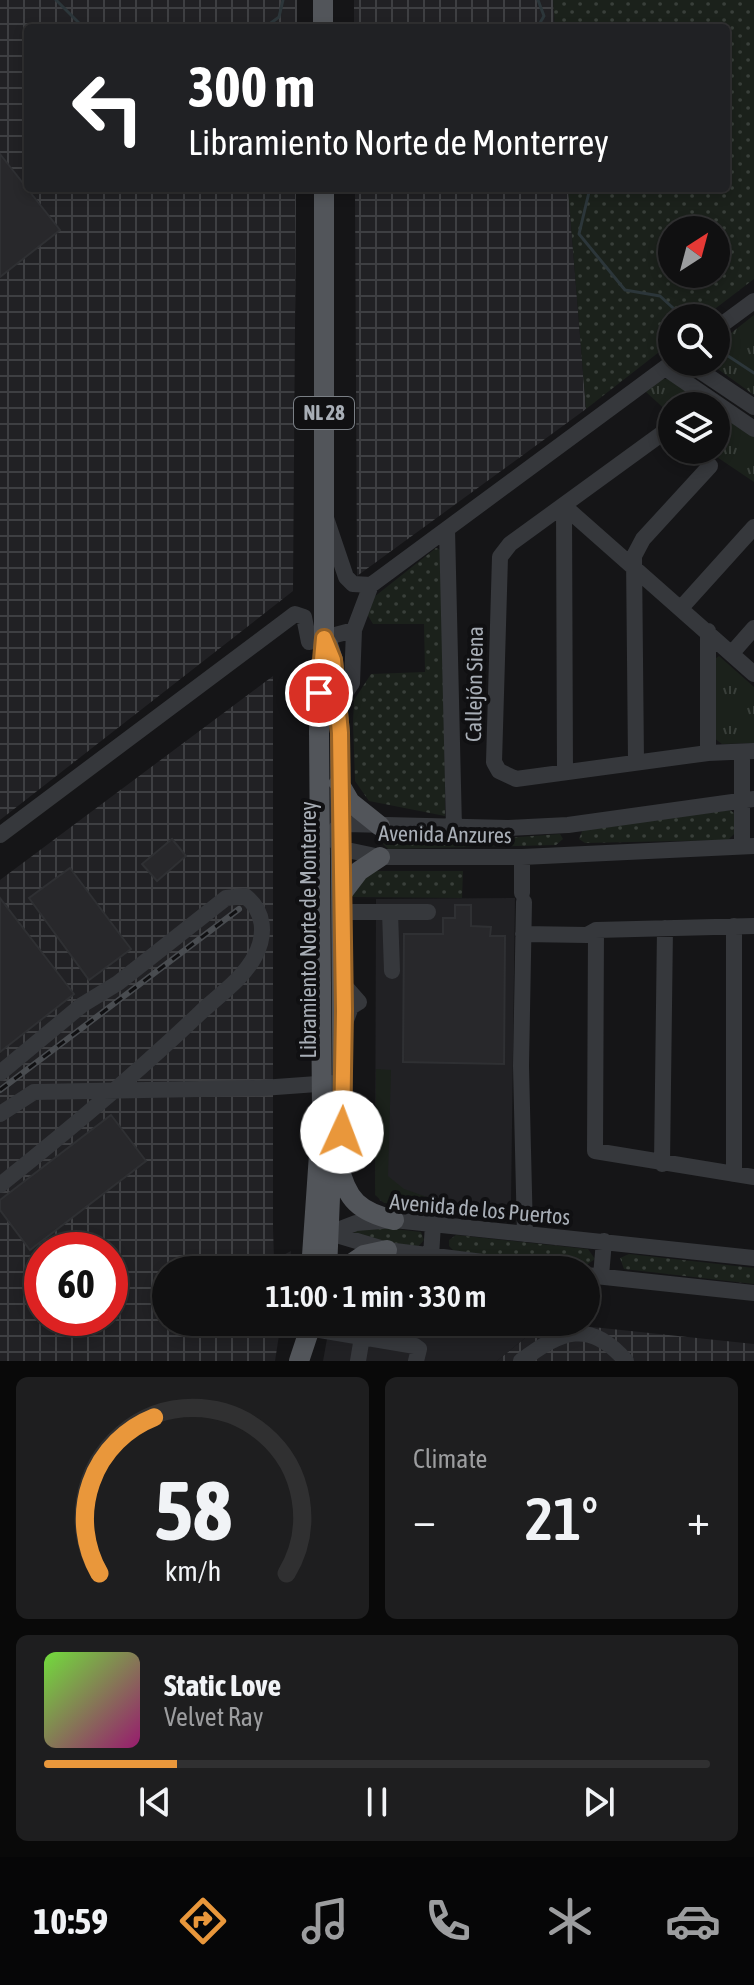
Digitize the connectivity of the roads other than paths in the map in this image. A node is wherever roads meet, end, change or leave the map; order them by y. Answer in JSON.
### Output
{"nodes":[{"id":1,"x":323,"y":0,"type":"edge"},
{"id":2,"x":323,"y":24,"type":"edge"},
{"id":3,"x":324,"y":192,"type":"edge"},
{"id":4,"x":754,"y":301,"type":"edge"},
{"id":5,"x":730,"y":319,"type":"edge"},
{"id":6,"x":658,"y":373,"type":"edge"},
{"id":7,"x":684,"y":376,"type":"edge"},
{"id":8,"x":708,"y":376,"type":"edge"},
{"id":9,"x":754,"y":407,"type":"edge"},
{"id":10,"x":754,"y":429,"type":"edge"},
{"id":11,"x":658,"y":436,"type":"edge"},
{"id":12,"x":710,"y":466,"type":"dead end"},
{"id":13,"x":564,"y":506,"type":"junction"},
{"id":14,"x":325,"y":516,"type":"junction"},
{"id":15,"x":754,"y":527,"type":"edge"},
{"id":16,"x":447,"y":529,"type":"junction"},
{"id":17,"x":632,"y":564,"type":"junction"},
{"id":18,"x":371,"y":585,"type":"junction"},
{"id":19,"x":681,"y":608,"type":"junction"},
{"id":20,"x":754,"y":628,"type":"edge"},
{"id":21,"x":354,"y":630,"type":"junction"},
{"id":22,"x":708,"y":631,"type":"junction"},
{"id":23,"x":326,"y":642,"type":"junction"},
{"id":24,"x":732,"y":653,"type":"junction"},
{"id":25,"x":754,"y":674,"type":"edge"},
{"id":26,"x":337,"y":705,"type":"junction"},
{"id":27,"x":319,"y":731,"type":"junction"},
{"id":28,"x":748,"y":751,"type":"edge"},
{"id":29,"x":708,"y":753,"type":"junction"},
{"id":30,"x":636,"y":762,"type":"junction"},
{"id":31,"x":565,"y":772,"type":"junction"},
{"id":32,"x":339,"y":783,"type":"junction"},
{"id":33,"x":748,"y":799,"type":"edge"},
{"id":34,"x":568,"y":825,"type":"junction"},
{"id":35,"x":380,"y":826,"type":"junction"},
{"id":36,"x":454,"y":828,"type":"junction"},
{"id":37,"x":0,"y":835,"type":"edge"},
{"id":38,"x":338,"y":837,"type":"junction"},
{"id":39,"x":748,"y":846,"type":"edge"},
{"id":40,"x":571,"y":855,"type":"junction"},
{"id":41,"x":380,"y":857,"type":"junction"},
{"id":42,"x":522,"y":857,"type":"junction"},
{"id":43,"x":343,"y":902,"type":"junction"},
{"id":44,"x":390,"y":912,"type":"junction"},
{"id":45,"x":428,"y":912,"type":"dead end"},
{"id":46,"x":734,"y":926,"type":"junction"},
{"id":47,"x":754,"y":926,"type":"edge"},
{"id":48,"x":665,"y":928,"type":"junction"},
{"id":49,"x":596,"y":930,"type":"junction"},
{"id":50,"x":523,"y":934,"type":"junction"},
{"id":51,"x":322,"y":939,"type":"junction"},
{"id":52,"x":392,"y":971,"type":"dead end"},
{"id":53,"x":344,"y":1055,"type":"junction"},
{"id":54,"x":0,"y":1073,"type":"edge"},
{"id":55,"x":119,"y":1090,"type":"junction"},
{"id":56,"x":328,"y":1098,"type":"junction"},
{"id":57,"x":0,"y":1114,"type":"edge"},
{"id":58,"x":662,"y":1164,"type":"junction"},
{"id":59,"x":734,"y":1174,"type":"junction"},
{"id":60,"x":754,"y":1177,"type":"edge"},
{"id":61,"x":343,"y":1183,"type":"junction"},
{"id":62,"x":0,"y":1185,"type":"edge"},
{"id":63,"x":394,"y":1220,"type":"junction"},
{"id":64,"x":433,"y":1224,"type":"junction"},
{"id":65,"x":330,"y":1233,"type":"junction"},
{"id":66,"x":525,"y":1234,"type":"junction"},
{"id":67,"x":604,"y":1241,"type":"junction"},
{"id":68,"x":387,"y":1250,"type":"junction"},
{"id":69,"x":312,"y":1256,"type":"edge"},
{"id":70,"x":321,"y":1256,"type":"edge"},
{"id":71,"x":328,"y":1256,"type":"edge"},
{"id":72,"x":363,"y":1256,"type":"edge"},
{"id":73,"x":431,"y":1256,"type":"joint"},
{"id":74,"x":600,"y":1256,"type":"edge"},
{"id":75,"x":754,"y":1258,"type":"edge"},
{"id":76,"x":600,"y":1277,"type":"edge"},
{"id":77,"x":754,"y":1293,"type":"edge"},
{"id":78,"x":310,"y":1336,"type":"edge"},
{"id":79,"x":315,"y":1336,"type":"edge"},
{"id":80,"x":358,"y":1336,"type":"edge"},
{"id":81,"x":362,"y":1337,"type":"junction"},
{"id":82,"x":299,"y":1361,"type":"edge"},
{"id":83,"x":315,"y":1361,"type":"edge"},
{"id":84,"x":358,"y":1361,"type":"edge"},
{"id":85,"x":416,"y":1361,"type":"edge"},
{"id":86,"x":521,"y":1361,"type":"edge"},
{"id":87,"x":626,"y":1361,"type":"edge"}],
"edges":[{"from":1,"to":2,"type":"main road"},
{"from":3,"to":14,"type":"main road","name":"Libramiento Norte de Monterrey","number":"NL 28"},
{"from":4,"to":5,"type":"street"},
{"from":6,"to":16,"type":"street"},
{"from":7,"to":10,"type":"street"},
{"from":8,"to":9,"type":"street"},
{"from":11,"to":13,"type":"street","name":"Callejón Siena"},
{"from":12,"to":17,"type":"street"},
{"from":13,"to":17,"type":"street"},
{"from":13,"to":31,"type":"street"},
{"from":13,"to":31,"type":"street","name":"Callejón Siena"},
{"from":14,"to":18,"type":"street"},
{"from":14,"to":23,"type":"main road","name":"Libramiento Norte de Monterrey","number":"NL 28"},
{"from":15,"to":19,"type":"street"},
{"from":16,"to":18,"type":"street"},
{"from":16,"to":36,"type":"street"},
{"from":17,"to":19,"type":"street"},
{"from":17,"to":30,"type":"street"},
{"from":18,"to":21,"type":"street"},
{"from":19,"to":22,"type":"street"},
{"from":20,"to":24,"type":"street"},
{"from":21,"to":23,"type":"street"},
{"from":21,"to":26,"type":"street"},
{"from":22,"to":24,"type":"street"},
{"from":22,"to":29,"type":"street"},
{"from":23,"to":26,"type":"main road"},
{"from":23,"to":27,"type":"main road","name":"Libramiento Norte de Monterrey","number":"NL 28"},
{"from":23,"to":37,"type":"street"},
{"from":23,"to":38,"type":"main road","name":"Libramiento Norte de Monterrey","number":"NL 28"},
{"from":24,"to":25,"type":"street"},
{"from":26,"to":32,"type":"main road"},
{"from":27,"to":38,"type":"main road"},
{"from":27,"to":51,"type":"main road","name":"Libramiento Norte de Monterrey","number":"NL 28"},
{"from":28,"to":29,"type":"street","name":"Callejón Siena"},
{"from":28,"to":33,"type":"street","name":"Callejón Siena"},
{"from":29,"to":30,"type":"street","name":"Callejón Siena"},
{"from":30,"to":31,"type":"street","name":"Callejón Siena"},
{"from":32,"to":35,"type":"main road"},
{"from":32,"to":38,"type":"main road"},
{"from":33,"to":34,"type":"street","name":"Avenida Anzures"},
{"from":33,"to":39,"type":"street","name":"Callejón Siena"},
{"from":34,"to":36,"type":"street","name":"Avenida Anzures"},
{"from":34,"to":40,"type":"street"},
{"from":35,"to":36,"type":"street","name":"Avenida Anzures"},
{"from":35,"to":38,"type":"street","name":"Avenida Anzures"},
{"from":35,"to":41,"type":"street"},
{"from":38,"to":41,"type":"street","name":"Avenida Anzures"},
{"from":38,"to":43,"type":"main road"},
{"from":38,"to":51,"type":"main road"},
{"from":38,"to":56,"type":"main road","name":"Libramiento Norte de Monterrey","number":"NL 28"},
{"from":39,"to":40,"type":"street","name":"Avenida Anzures"},
{"from":40,"to":42,"type":"street","name":"Avenida Anzures"},
{"from":41,"to":42,"type":"street","name":"Avenida Anzures"},
{"from":41,"to":43,"type":"main road"},
{"from":42,"to":50,"type":"street"},
{"from":43,"to":44,"type":"street"},
{"from":43,"to":53,"type":"main road"},
{"from":44,"to":45,"type":"street"},
{"from":44,"to":52,"type":"street"},
{"from":46,"to":47,"type":"street"},
{"from":46,"to":48,"type":"street"},
{"from":46,"to":59,"type":"street"},
{"from":48,"to":49,"type":"street"},
{"from":48,"to":58,"type":"street"},
{"from":49,"to":50,"type":"street"},
{"from":49,"to":58,"type":"street"},
{"from":50,"to":66,"type":"street"},
{"from":51,"to":56,"type":"main road","name":"Libramiento Norte de Monterrey","number":"NL 28"},
{"from":53,"to":56,"type":"main road"},
{"from":53,"to":61,"type":"main road"},
{"from":54,"to":55,"type":"street"},
{"from":55,"to":56,"type":"street"},
{"from":55,"to":57,"type":"street"},
{"from":55,"to":62,"type":"street"},
{"from":56,"to":61,"type":"main road"},
{"from":56,"to":65,"type":"main road"},
{"from":56,"to":69,"type":"main road","name":"Libramiento Norte de Monterrey","number":"NL 28"},
{"from":58,"to":59,"type":"street"},
{"from":59,"to":60,"type":"street"},
{"from":61,"to":63,"type":"main road"},
{"from":63,"to":64,"type":"street","name":"Avenida de los Puertos"},
{"from":63,"to":65,"type":"street","name":"Avenida de los Puertos"},
{"from":64,"to":66,"type":"street","name":"Avenida de los Puertos"},
{"from":64,"to":73,"type":"street"},
{"from":65,"to":68,"type":"street"},
{"from":65,"to":70,"type":"main road"},
{"from":65,"to":71,"type":"main road"},
{"from":66,"to":67,"type":"street","name":"Avenida de los Puertos"},
{"from":67,"to":74,"type":"street"},
{"from":67,"to":75,"type":"street","name":"Avenida de los Puertos"},
{"from":68,"to":72,"type":"main road"},
{"from":68,"to":73,"type":"street"},
{"from":76,"to":77,"type":"street"},
{"from":78,"to":82,"type":"main road"},
{"from":79,"to":83,"type":"main road"},
{"from":80,"to":81,"type":"street"},
{"from":81,"to":84,"type":"street"},
{"from":81,"to":85,"type":"street"},
{"from":86,"to":87,"type":"street"}]}
